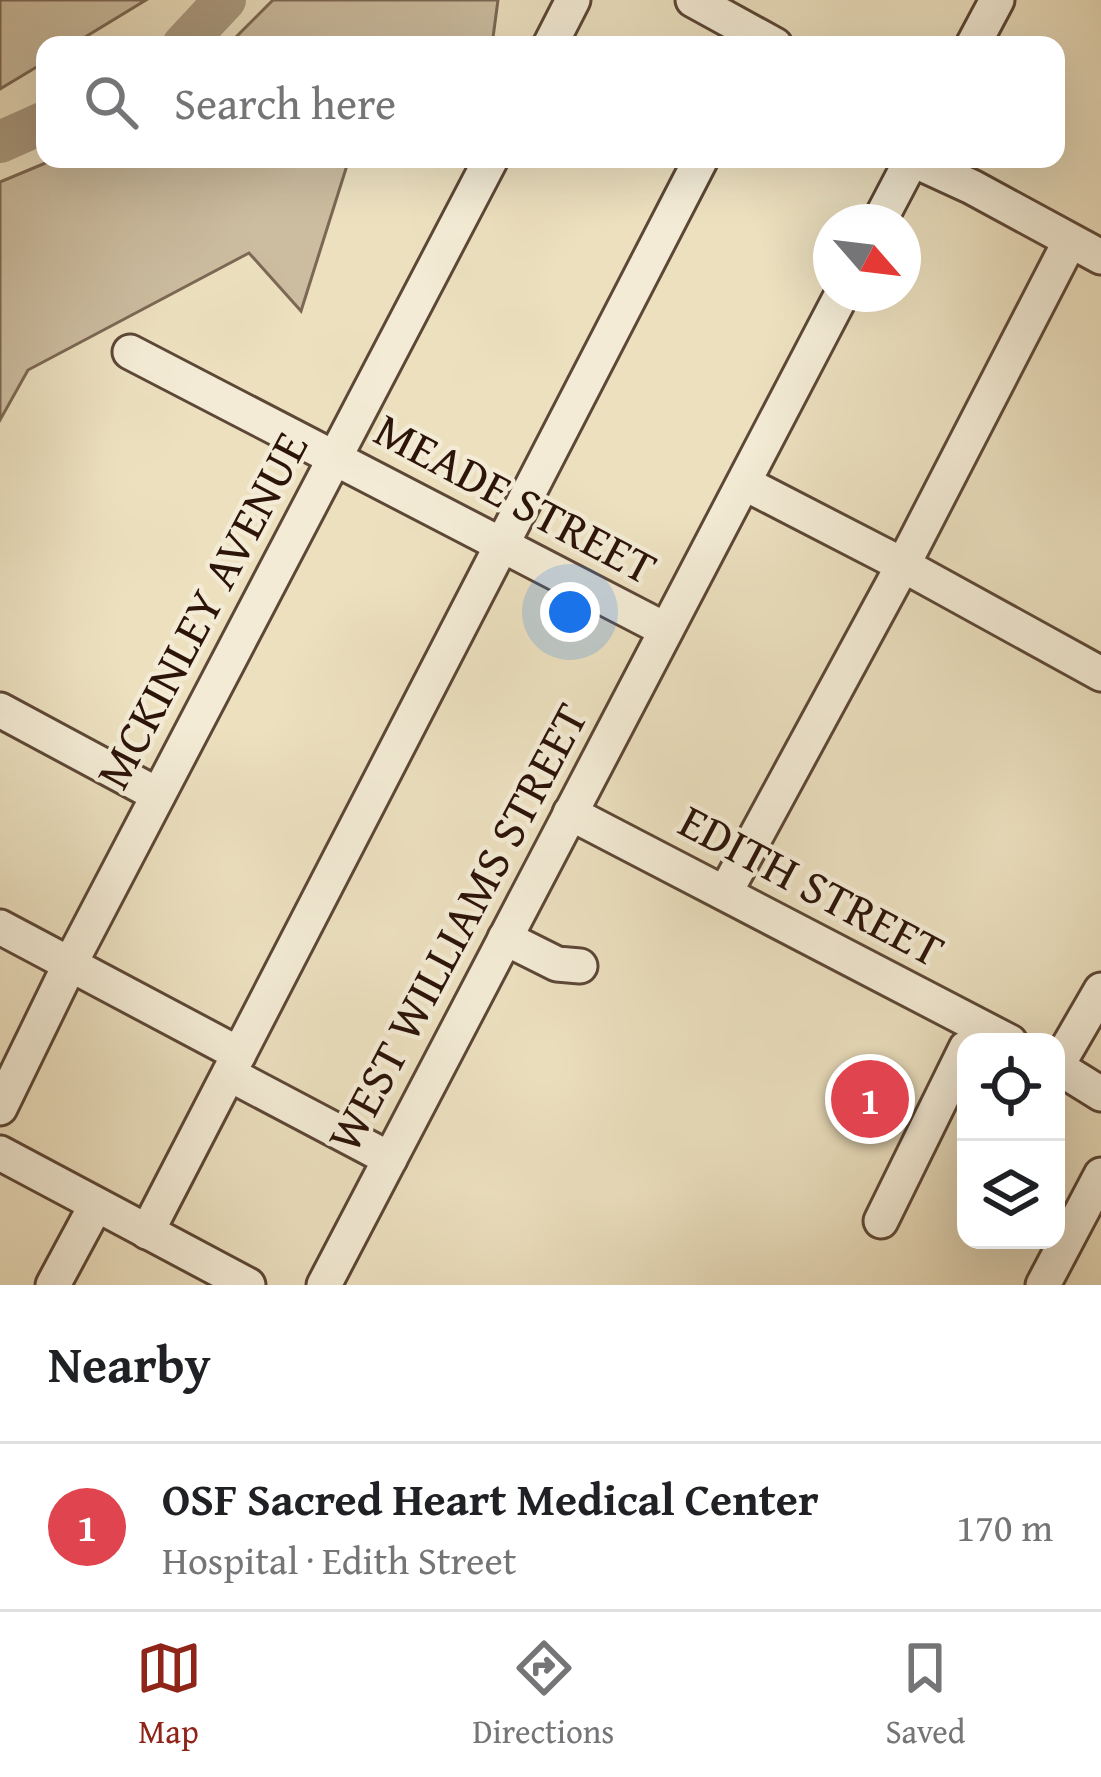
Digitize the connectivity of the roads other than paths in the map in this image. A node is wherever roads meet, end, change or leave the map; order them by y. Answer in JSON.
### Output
{"nodes":[{"id":1,"x":573,"y":0,"type":"edge"},
{"id":2,"x":693,"y":0,"type":"edge"},
{"id":3,"x":997,"y":0,"type":"edge"},
{"id":4,"x":555,"y":36,"type":"edge"},
{"id":5,"x":754,"y":36,"type":"edge"},
{"id":6,"x":978,"y":36,"type":"edge"},
{"id":7,"x":486,"y":168,"type":"edge"},
{"id":8,"x":696,"y":168,"type":"edge"},
{"id":9,"x":907,"y":168,"type":"edge"},
{"id":10,"x":931,"y":168,"type":"edge"},
{"id":11,"x":888,"y":204,"type":"edge"},
{"id":12,"x":1070,"y":241,"type":"junction"},
{"id":13,"x":1101,"y":257,"type":"edge"},
{"id":14,"x":833,"y":312,"type":"edge"},
{"id":15,"x":130,"y":352,"type":"dead end"},
{"id":16,"x":336,"y":458,"type":"junction"},
{"id":17,"x":744,"y":483,"type":"junction"},
{"id":18,"x":503,"y":544,"type":"junction"},
{"id":19,"x":903,"y":565,"type":"junction"},
{"id":20,"x":666,"y":630,"type":"junction"},
{"id":21,"x":1101,"y":674,"type":"edge"},
{"id":22,"x":0,"y":710,"type":"edge"},
{"id":23,"x":158,"y":795,"type":"junction"},
{"id":24,"x":570,"y":813,"type":"junction"},
{"id":25,"x":725,"y":893,"type":"junction"},
{"id":26,"x":0,"y":927,"type":"edge"},
{"id":27,"x":505,"y":938,"type":"junction"},
{"id":28,"x":70,"y":964,"type":"junction"},
{"id":29,"x":580,"y":966,"type":"dead end"},
{"id":30,"x":1101,"y":990,"type":"edge"},
{"id":31,"x":963,"y":1033,"type":"edge"},
{"id":32,"x":1065,"y":1051,"type":"edge"},
{"id":33,"x":234,"y":1064,"type":"junction"},
{"id":34,"x":957,"y":1066,"type":"edge"},
{"id":35,"x":1065,"y":1072,"type":"edge"},
{"id":36,"x":1101,"y":1094,"type":"edge"},
{"id":37,"x":0,"y":1108,"type":"edge"},
{"id":38,"x":0,"y":1153,"type":"edge"},
{"id":39,"x":390,"y":1159,"type":"junction"},
{"id":40,"x":1101,"y":1175,"type":"edge"},
{"id":41,"x":96,"y":1204,"type":"junction"},
{"id":42,"x":881,"y":1221,"type":"dead end"},
{"id":43,"x":147,"y":1232,"type":"junction"},
{"id":44,"x":53,"y":1285,"type":"edge"},
{"id":45,"x":248,"y":1285,"type":"edge"},
{"id":46,"x":324,"y":1285,"type":"edge"},
{"id":47,"x":1043,"y":1285,"type":"edge"}],
"edges":[{"from":1,"to":4,"type":"street"},
{"from":2,"to":5,"type":"street"},
{"from":3,"to":6,"type":"street"},
{"from":7,"to":16,"type":"street","name":"MCKINLEY AVENUE"},
{"from":8,"to":18,"type":"street"},
{"from":9,"to":11,"type":"street"},
{"from":10,"to":12,"type":"street"},
{"from":12,"to":13,"type":"street"},
{"from":12,"to":19,"type":"street"},
{"from":14,"to":17,"type":"street","name":"WEST WILLIAMS STREET"},
{"from":15,"to":16,"type":"street","name":"MEADE STREET"},
{"from":16,"to":18,"type":"street","name":"MEADE STREET"},
{"from":16,"to":23,"type":"street","name":"MCKINLEY AVENUE"},
{"from":17,"to":19,"type":"street"},
{"from":17,"to":20,"type":"street","name":"WEST WILLIAMS STREET"},
{"from":18,"to":20,"type":"street","name":"MEADE STREET"},
{"from":18,"to":33,"type":"street"},
{"from":19,"to":21,"type":"street"},
{"from":19,"to":25,"type":"street"},
{"from":20,"to":24,"type":"street","name":"WEST WILLIAMS STREET"},
{"from":22,"to":23,"type":"street"},
{"from":23,"to":28,"type":"street","name":"MCKINLEY AVENUE"},
{"from":24,"to":25,"type":"street","name":"EDITH STREET"},
{"from":24,"to":27,"type":"street","name":"WEST WILLIAMS STREET"},
{"from":25,"to":31,"type":"street","name":"EDITH STREET"},
{"from":26,"to":28,"type":"street"},
{"from":27,"to":29,"type":"street"},
{"from":27,"to":39,"type":"street","name":"WEST WILLIAMS STREET"},
{"from":28,"to":33,"type":"street"},
{"from":28,"to":37,"type":"street","name":"MCKINLEY AVENUE"},
{"from":30,"to":32,"type":"street"},
{"from":33,"to":39,"type":"street"},
{"from":33,"to":43,"type":"street"},
{"from":34,"to":42,"type":"street"},
{"from":35,"to":36,"type":"street"},
{"from":38,"to":41,"type":"street"},
{"from":39,"to":46,"type":"street","name":"WEST WILLIAMS STREET"},
{"from":40,"to":47,"type":"street"},
{"from":41,"to":43,"type":"street"},
{"from":41,"to":44,"type":"street"},
{"from":43,"to":45,"type":"street"}]}
